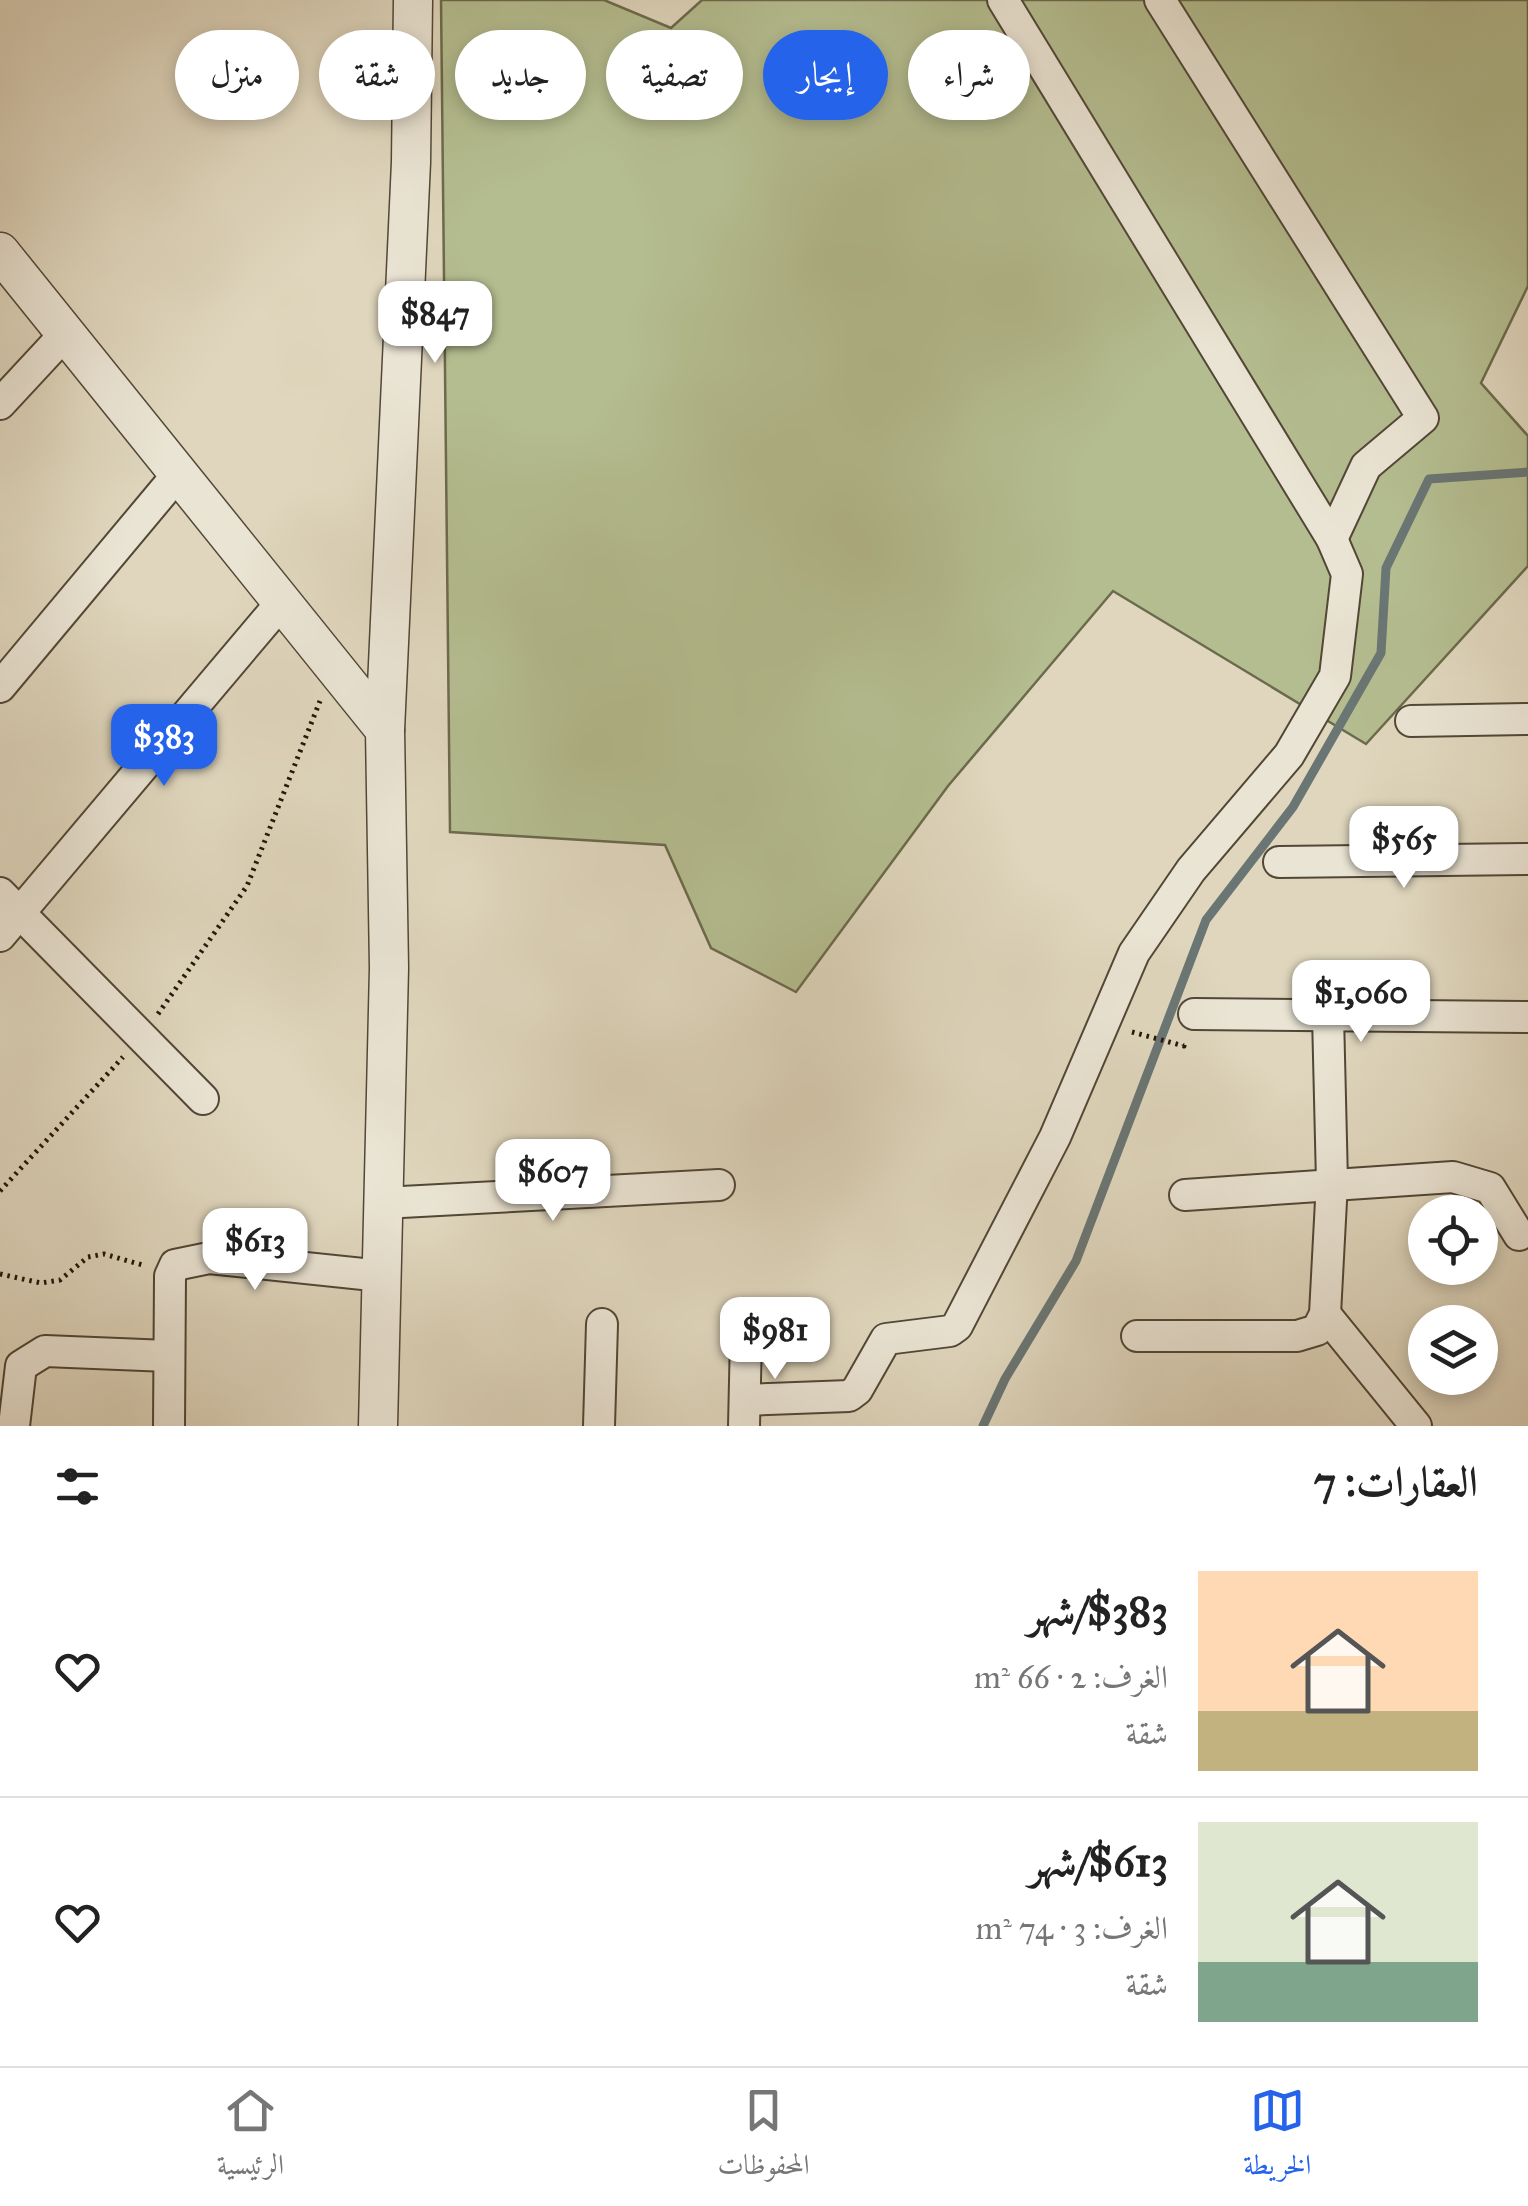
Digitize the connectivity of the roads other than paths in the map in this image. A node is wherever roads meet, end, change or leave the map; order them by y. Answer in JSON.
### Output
{"nodes":[{"id":1,"x":414,"y":0,"type":"edge"},
{"id":2,"x":1003,"y":0,"type":"edge"},
{"id":3,"x":1160,"y":0,"type":"edge"},
{"id":4,"x":0,"y":252,"type":"edge"},
{"id":5,"x":65,"y":334,"type":"junction"},
{"id":6,"x":0,"y":404,"type":"edge"},
{"id":7,"x":178,"y":474,"type":"junction"},
{"id":8,"x":1332,"y":539,"type":"junction"},
{"id":9,"x":281,"y":604,"type":"junction"},
{"id":10,"x":0,"y":687,"type":"edge"},
{"id":11,"x":1528,"y":719,"type":"edge"},
{"id":12,"x":1412,"y":721,"type":"dead end"},
{"id":13,"x":385,"y":730,"type":"junction"},
{"id":14,"x":1528,"y":860,"type":"edge"},
{"id":15,"x":1278,"y":862,"type":"dead end"},
{"id":16,"x":6,"y":914,"type":"edge"},
{"id":17,"x":1194,"y":1014,"type":"road end"},
{"id":18,"x":1328,"y":1015,"type":"junction"},
{"id":19,"x":1528,"y":1017,"type":"edge"},
{"id":20,"x":203,"y":1099,"type":"dead end"},
{"id":21,"x":1332,"y":1182,"type":"junction"},
{"id":22,"x":719,"y":1185,"type":"dead end"},
{"id":23,"x":1185,"y":1196,"type":"dead end"},
{"id":24,"x":384,"y":1203,"type":"junction"},
{"id":25,"x":1525,"y":1236,"type":"edge"},
{"id":26,"x":382,"y":1276,"type":"junction"},
{"id":27,"x":1325,"y":1314,"type":"junction"},
{"id":28,"x":602,"y":1324,"type":"dead end"},
{"id":29,"x":1137,"y":1336,"type":"dead end"},
{"id":30,"x":746,"y":1337,"type":"dead end"},
{"id":31,"x":168,"y":1356,"type":"junction"},
{"id":32,"x":745,"y":1413,"type":"edge"},
{"id":33,"x":9,"y":1419,"type":"edge"},
{"id":34,"x":169,"y":1426,"type":"edge"},
{"id":35,"x":378,"y":1426,"type":"edge"},
{"id":36,"x":599,"y":1426,"type":"edge"},
{"id":37,"x":1416,"y":1426,"type":"edge"}],
"edges":[{"from":1,"to":13,"type":"street"},
{"from":2,"to":8,"type":"street"},
{"from":3,"to":8,"type":"street"},
{"from":4,"to":5,"type":"street"},
{"from":5,"to":6,"type":"street"},
{"from":5,"to":7,"type":"street"},
{"from":7,"to":9,"type":"street"},
{"from":7,"to":10,"type":"street"},
{"from":8,"to":32,"type":"street"},
{"from":9,"to":13,"type":"street"},
{"from":9,"to":16,"type":"street"},
{"from":11,"to":12,"type":"street"},
{"from":13,"to":24,"type":"street"},
{"from":14,"to":15,"type":"street"},
{"from":16,"to":20,"type":"street"},
{"from":17,"to":18,"type":"street"},
{"from":18,"to":19,"type":"street"},
{"from":18,"to":21,"type":"street"},
{"from":21,"to":23,"type":"street"},
{"from":21,"to":25,"type":"street"},
{"from":21,"to":27,"type":"street"},
{"from":22,"to":24,"type":"street"},
{"from":24,"to":26,"type":"street"},
{"from":26,"to":31,"type":"street"},
{"from":26,"to":35,"type":"street"},
{"from":27,"to":29,"type":"street"},
{"from":27,"to":37,"type":"street"},
{"from":28,"to":36,"type":"street"},
{"from":30,"to":32,"type":"street"},
{"from":31,"to":33,"type":"street"},
{"from":31,"to":34,"type":"street"}]}
